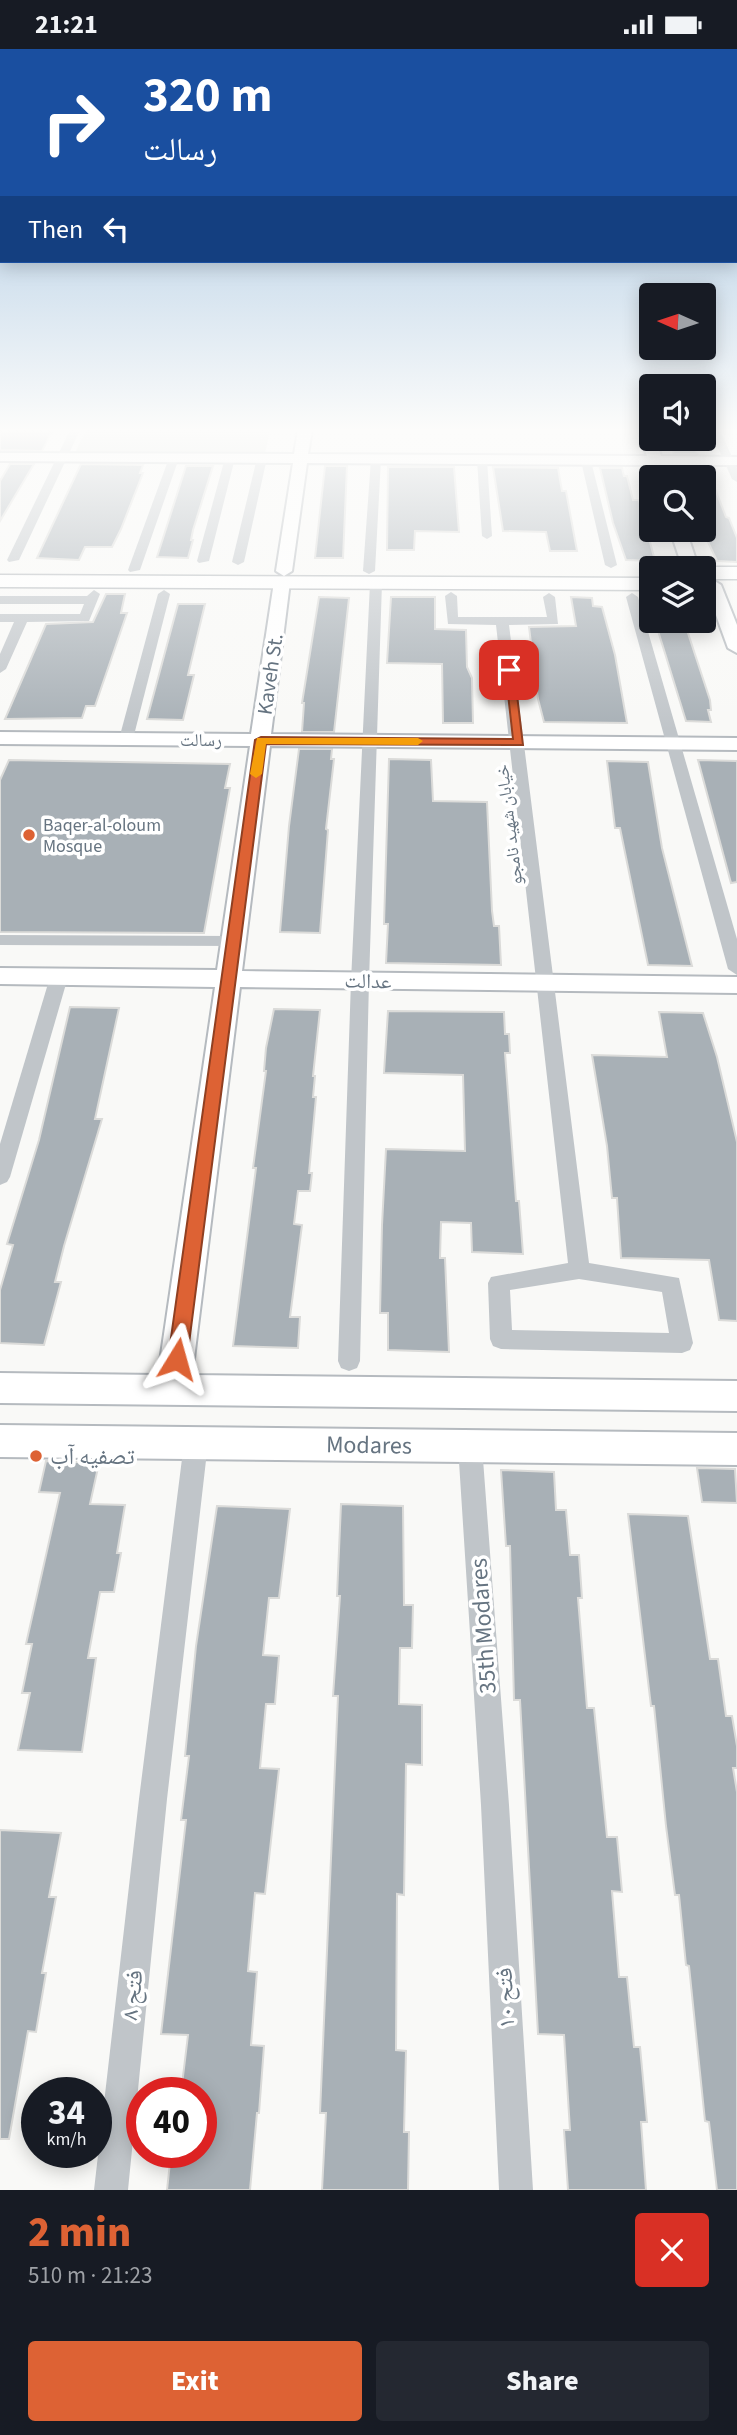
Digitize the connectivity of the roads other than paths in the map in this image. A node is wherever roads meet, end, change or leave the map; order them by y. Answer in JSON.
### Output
{"nodes":[{"id":1,"x":24,"y":530,"type":"edge"},
{"id":2,"x":148,"y":530,"type":"edge"},
{"id":3,"x":211,"y":530,"type":"edge"},
{"id":4,"x":245,"y":530,"type":"edge"},
{"id":5,"x":290,"y":530,"type":"edge"},
{"id":6,"x":374,"y":530,"type":"edge"},
{"id":7,"x":487,"y":530,"type":"edge"},
{"id":8,"x":603,"y":530,"type":"edge"},
{"id":9,"x":487,"y":536,"type":"dead end"},
{"id":10,"x":203,"y":561,"type":"dead end"},
{"id":11,"x":238,"y":562,"type":"dead end"},
{"id":12,"x":6,"y":564,"type":"edge"},
{"id":13,"x":611,"y":565,"type":"dead end"},
{"id":14,"x":134,"y":570,"type":"junction"},
{"id":15,"x":639,"y":572,"type":"edge"},
{"id":16,"x":737,"y":573,"type":"edge"},
{"id":17,"x":283,"y":576,"type":"junction"},
{"id":18,"x":373,"y":577,"type":"junction"},
{"id":19,"x":716,"y":579,"type":"edge"},
{"id":20,"x":0,"y":580,"type":"edge"},
{"id":21,"x":716,"y":582,"type":"edge"},
{"id":22,"x":639,"y":585,"type":"edge"},
{"id":23,"x":737,"y":585,"type":"edge"},
{"id":24,"x":164,"y":594,"type":"dead end"},
{"id":25,"x":451,"y":596,"type":"dead end"},
{"id":26,"x":549,"y":597,"type":"dead end"},
{"id":27,"x":632,"y":597,"type":"dead end"},
{"id":28,"x":0,"y":600,"type":"edge"},
{"id":29,"x":716,"y":601,"type":"edge"},
{"id":30,"x":0,"y":618,"type":"edge"},
{"id":31,"x":22,"y":618,"type":"junction"},
{"id":32,"x":502,"y":621,"type":"junction"},
{"id":33,"x":737,"y":647,"type":"edge"},
{"id":34,"x":0,"y":669,"type":"edge"},
{"id":35,"x":0,"y":738,"type":"edge"},
{"id":36,"x":126,"y":739,"type":"junction"},
{"id":37,"x":261,"y":740,"type":"junction"},
{"id":38,"x":368,"y":741,"type":"junction"},
{"id":39,"x":519,"y":742,"type":"junction"},
{"id":40,"x":672,"y":744,"type":"junction"},
{"id":41,"x":737,"y":744,"type":"edge"},
{"id":42,"x":0,"y":940,"type":"edge"},
{"id":43,"x":234,"y":941,"type":"junction"},
{"id":44,"x":737,"y":969,"type":"edge"},
{"id":45,"x":0,"y":976,"type":"edge"},
{"id":46,"x":59,"y":977,"type":"junction"},
{"id":47,"x":229,"y":979,"type":"junction"},
{"id":48,"x":360,"y":981,"type":"junction"},
{"id":49,"x":547,"y":983,"type":"junction"},
{"id":50,"x":737,"y":985,"type":"edge"},
{"id":51,"x":0,"y":1177,"type":"edge"},
{"id":52,"x":579,"y":1270,"type":"junction"},
{"id":53,"x":349,"y":1361,"type":"dead end"},
{"id":54,"x":0,"y":1388,"type":"edge"},
{"id":55,"x":173,"y":1390,"type":"junction"},
{"id":56,"x":737,"y":1396,"type":"edge"},
{"id":57,"x":0,"y":1441,"type":"edge"},
{"id":58,"x":196,"y":1443,"type":"junction"},
{"id":59,"x":470,"y":1446,"type":"junction"},
{"id":60,"x":737,"y":1450,"type":"edge"},
{"id":61,"x":495,"y":1805,"type":"joint"},
{"id":62,"x":111,"y":2190,"type":"edge"},
{"id":63,"x":516,"y":2190,"type":"edge"}],
"edges":[{"from":1,"to":12,"type":"street"},
{"from":2,"to":14,"type":"street"},
{"from":3,"to":10,"type":"street"},
{"from":4,"to":11,"type":"street"},
{"from":5,"to":17,"type":"street","name":"Kaveh St."},
{"from":6,"to":18,"type":"street"},
{"from":7,"to":9,"type":"street"},
{"from":8,"to":13,"type":"street"},
{"from":12,"to":14,"type":"main road"},
{"from":14,"to":17,"type":"main road"},
{"from":15,"to":18,"type":"main road"},
{"from":16,"to":19,"type":"main road"},
{"from":17,"to":18,"type":"main road"},
{"from":17,"to":20,"type":"main road"},
{"from":17,"to":37,"type":"street","name":"Kaveh St."},
{"from":18,"to":22,"type":"main road"},
{"from":18,"to":38,"type":"street"},
{"from":21,"to":23,"type":"main road"},
{"from":24,"to":36,"type":"street"},
{"from":25,"to":32,"type":"street"},
{"from":26,"to":32,"type":"street"},
{"from":27,"to":40,"type":"street"},
{"from":28,"to":31,"type":"street"},
{"from":29,"to":33,"type":"street"},
{"from":30,"to":31,"type":"street"},
{"from":31,"to":34,"type":"street"},
{"from":32,"to":39,"type":"street","name":"خیابان شهید نامجو"},
{"from":35,"to":36,"type":"street","name":"رسالت"},
{"from":36,"to":37,"type":"street","name":"رسالت"},
{"from":37,"to":38,"type":"street","name":"رسالت"},
{"from":37,"to":43,"type":"street","name":"Kaveh St."},
{"from":38,"to":39,"type":"street","name":"رسالت"},
{"from":38,"to":48,"type":"street"},
{"from":39,"to":40,"type":"street","name":"رسالت"},
{"from":39,"to":49,"type":"street","name":"خیابان شهید نامجو"},
{"from":40,"to":41,"type":"street","name":"رسالت"},
{"from":40,"to":44,"type":"street"},
{"from":42,"to":43,"type":"street"},
{"from":43,"to":47,"type":"street","name":"Kaveh St."},
{"from":45,"to":46,"type":"street","name":"عدالت"},
{"from":46,"to":47,"type":"street","name":"عدالت"},
{"from":46,"to":51,"type":"street"},
{"from":47,"to":48,"type":"street","name":"عدالت"},
{"from":47,"to":55,"type":"street","name":"Kaveh St."},
{"from":48,"to":49,"type":"street","name":"عدالت"},
{"from":48,"to":53,"type":"street"},
{"from":49,"to":50,"type":"street","name":"عدالت"},
{"from":49,"to":52,"type":"street","name":"خیابان شهید نامجو"},
{"from":52,"to":52,"type":"street"},
{"from":54,"to":55,"type":"street"},
{"from":55,"to":56,"type":"street"},
{"from":57,"to":58,"type":"street","name":"Modares"},
{"from":58,"to":59,"type":"street","name":"Modares"},
{"from":58,"to":62,"type":"street","name":"فتح ۸"},
{"from":59,"to":60,"type":"street","name":"Modares"},
{"from":59,"to":61,"type":"street","name":"35th Modares"},
{"from":61,"to":63,"type":"street","name":"فتح ۱۰"}]}
